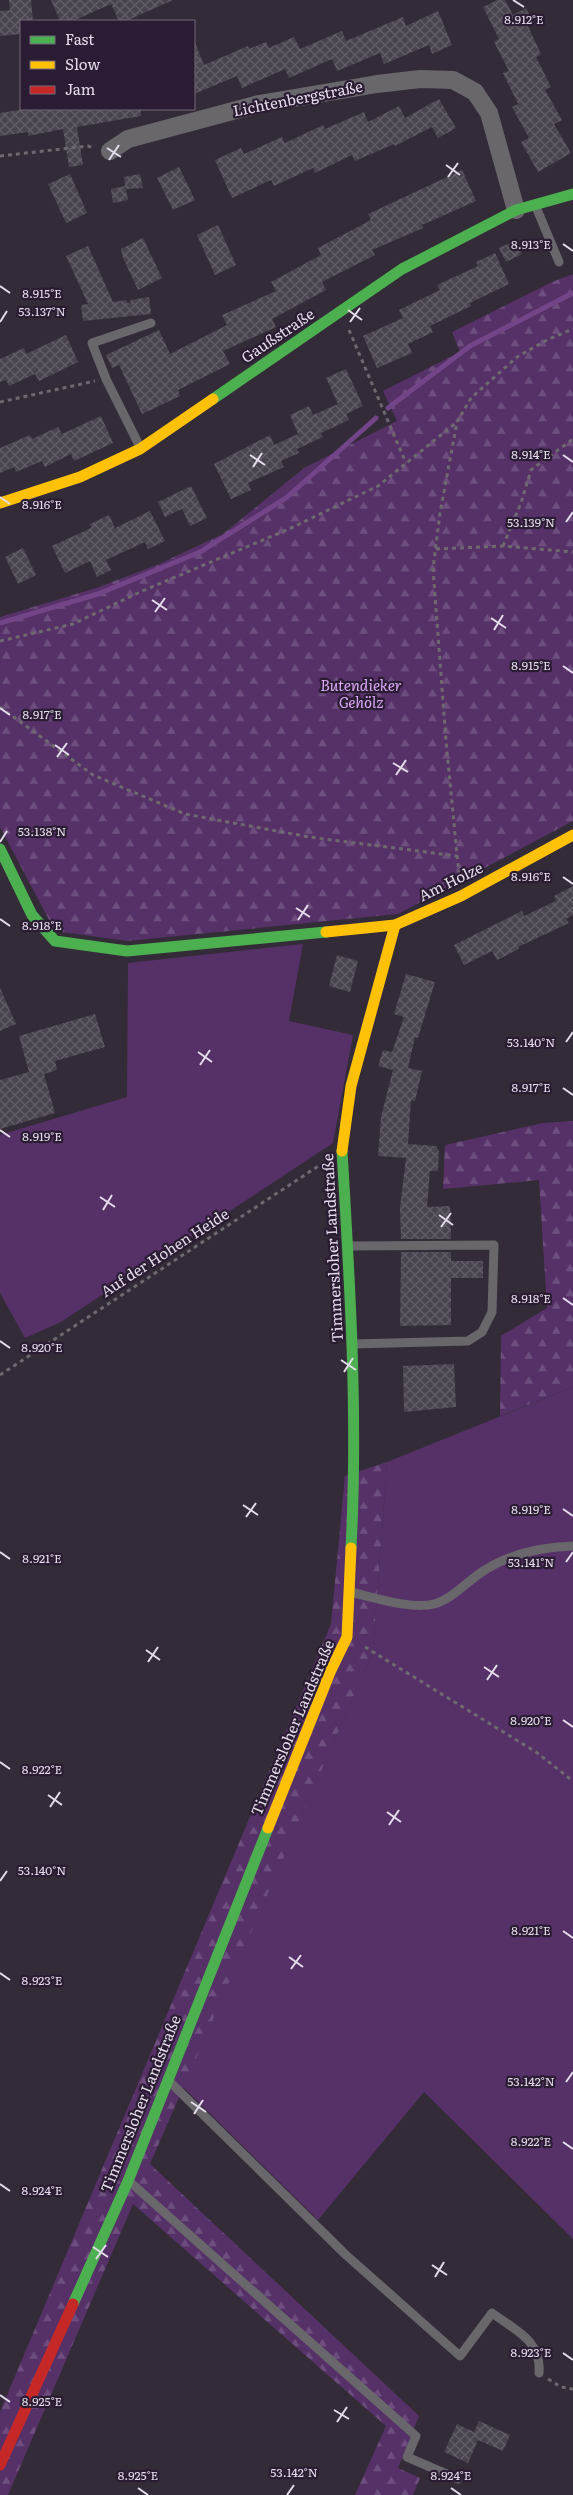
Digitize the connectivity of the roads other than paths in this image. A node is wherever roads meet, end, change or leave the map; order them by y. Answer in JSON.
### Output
{"nodes":[{"id":1,"x":110,"y":151,"type":"road end"},
{"id":2,"x":573,"y":194,"type":"edge"},
{"id":3,"x":535,"y":204,"type":"junction"},
{"id":4,"x":516,"y":210,"type":"junction"},
{"id":5,"x":560,"y":262,"type":"dead end"},
{"id":6,"x":151,"y":323,"type":"dead end"},
{"id":7,"x":140,"y":448,"type":"junction"},
{"id":8,"x":0,"y":503,"type":"edge"},
{"id":9,"x":573,"y":835,"type":"edge"},
{"id":10,"x":0,"y":849,"type":"edge"},
{"id":11,"x":395,"y":925,"type":"junction"},
{"id":12,"x":348,"y":1246,"type":"junction"},
{"id":13,"x":353,"y":1344,"type":"junction"},
{"id":14,"x":573,"y":1546,"type":"edge"},
{"id":15,"x":350,"y":1592,"type":"junction"},
{"id":16,"x":168,"y":2080,"type":"junction"},
{"id":17,"x":128,"y":2180,"type":"junction"},
{"id":18,"x":539,"y":2373,"type":"road end"},
{"id":19,"x":0,"y":2465,"type":"edge"},
{"id":20,"x":458,"y":2479,"type":"dead end"}],
"edges":[{"from":1,"to":4,"type":"street","name":"Lichtenbergstraße"},
{"from":2,"to":3,"type":"street","name":"Gaußstraße"},
{"from":3,"to":4,"type":"street","name":"Gaußstraße"},
{"from":3,"to":5,"type":"lane"},
{"from":4,"to":7,"type":"street","name":"Gaußstraße"},
{"from":6,"to":7,"type":"lane"},
{"from":7,"to":8,"type":"street","name":"Gaußstraße"},
{"from":9,"to":11,"type":"street","name":"Am Holze"},
{"from":10,"to":11,"type":"street","name":"Am Holze"},
{"from":11,"to":12,"type":"street","name":"Timmersloher Landstraße"},
{"from":12,"to":13,"type":"street","name":"Timmersloher Landstraße"},
{"from":12,"to":13,"type":"lane"},
{"from":13,"to":15,"type":"street","name":"Timmersloher Landstraße"},
{"from":14,"to":15,"type":"lane"},
{"from":15,"to":16,"type":"street","name":"Timmersloher Landstraße"},
{"from":16,"to":17,"type":"street","name":"Timmersloher Landstraße"},
{"from":16,"to":18,"type":"lane"},
{"from":17,"to":19,"type":"street","name":"Timmersloher Landstraße"},
{"from":17,"to":20,"type":"lane"}]}
